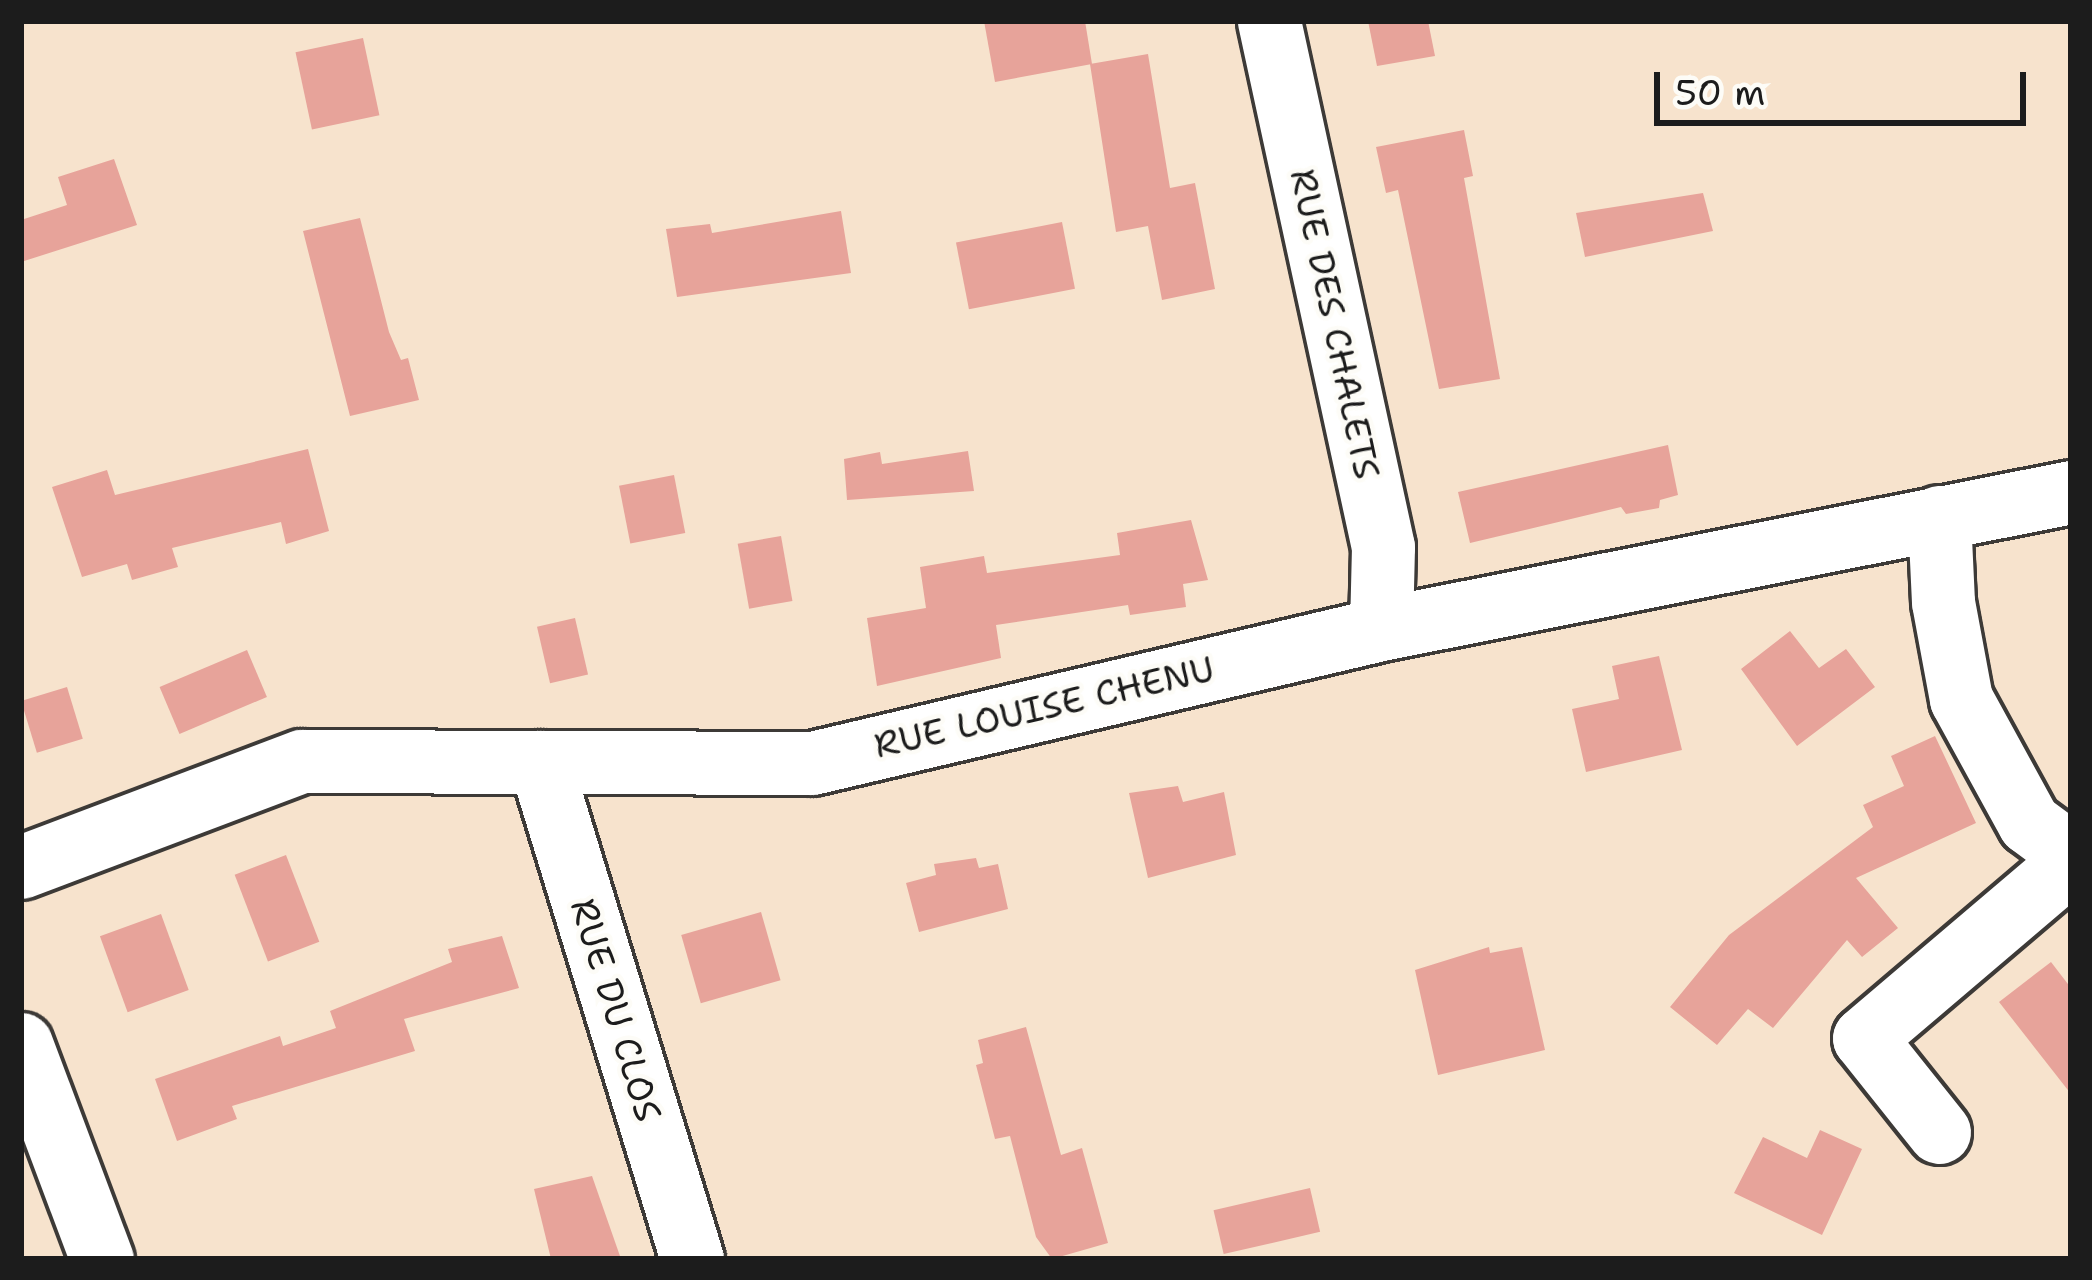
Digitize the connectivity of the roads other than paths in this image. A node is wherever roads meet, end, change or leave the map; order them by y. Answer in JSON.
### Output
{"nodes":[{"id":1,"x":1269,"y":21,"type":"edge"},
{"id":2,"x":2071,"y":492,"type":"edge"},
{"id":3,"x":1939,"y":517,"type":"junction"},
{"id":4,"x":1381,"y":629,"type":"junction"},
{"id":5,"x":540,"y":762,"type":"junction"},
{"id":6,"x":2071,"y":858,"type":"edge"},
{"id":7,"x":21,"y":867,"type":"edge"},
{"id":8,"x":21,"y":1044,"type":"edge"},
{"id":9,"x":1939,"y":1132,"type":"dead end"},
{"id":10,"x":102,"y":1259,"type":"edge"},
{"id":11,"x":692,"y":1259,"type":"edge"}],
"edges":[{"from":1,"to":4,"type":"street","name":"RUE DES CHALETS"},
{"from":2,"to":3,"type":"street","name":"RUE LOUISE CHENU"},
{"from":3,"to":4,"type":"street","name":"RUE LOUISE CHENU"},
{"from":3,"to":6,"type":"street"},
{"from":4,"to":5,"type":"street","name":"RUE LOUISE CHENU"},
{"from":5,"to":7,"type":"street","name":"RUE LOUISE CHENU"},
{"from":5,"to":11,"type":"street","name":"RUE DU CLOS"},
{"from":6,"to":9,"type":"street"},
{"from":8,"to":10,"type":"street"}]}
